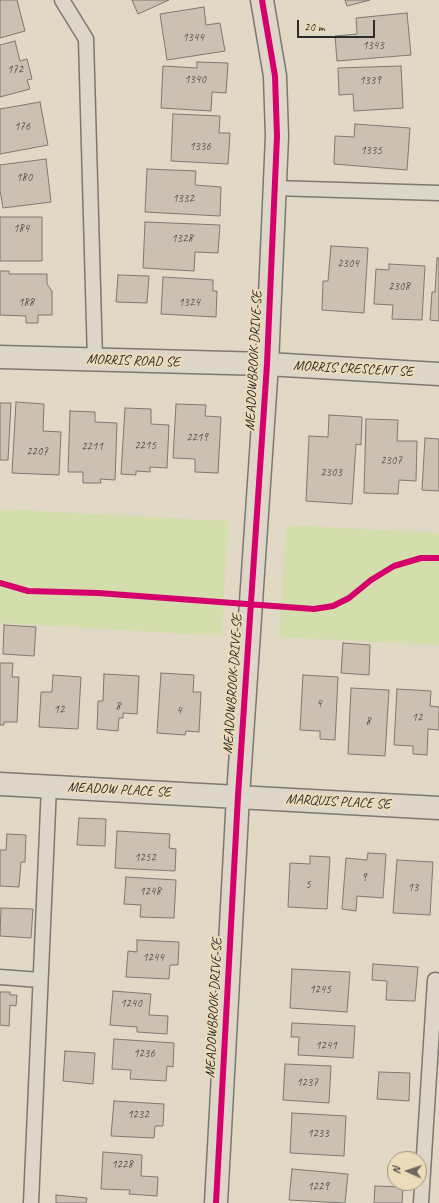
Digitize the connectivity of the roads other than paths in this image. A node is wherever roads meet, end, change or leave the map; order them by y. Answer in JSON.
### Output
{"nodes":[{"id":1,"x":62,"y":0,"type":"edge"},
{"id":2,"x":262,"y":0,"type":"edge"},
{"id":3,"x":274,"y":188,"type":"junction"},
{"id":4,"x":439,"y":193,"type":"edge"},
{"id":5,"x":0,"y":357,"type":"edge"},
{"id":6,"x":95,"y":360,"type":"junction"},
{"id":7,"x":267,"y":364,"type":"junction"},
{"id":8,"x":439,"y":374,"type":"edge"},
{"id":9,"x":0,"y":784,"type":"edge"},
{"id":10,"x":49,"y":786,"type":"junction"},
{"id":11,"x":238,"y":796,"type":"junction"},
{"id":12,"x":439,"y":808,"type":"edge"},
{"id":13,"x":0,"y":977,"type":"edge"},
{"id":14,"x":40,"y":980,"type":"junction"},
{"id":15,"x":439,"y":981,"type":"edge"},
{"id":16,"x":31,"y":1203,"type":"edge"},
{"id":17,"x":216,"y":1203,"type":"edge"},
{"id":18,"x":421,"y":1203,"type":"edge"}],
"edges":[{"from":1,"to":6,"type":"lane"},
{"from":2,"to":3,"type":"street","name":"MEADOWBROOK DRIVE SE"},
{"from":3,"to":4,"type":"lane"},
{"from":3,"to":7,"type":"street","name":"MEADOWBROOK DRIVE SE"},
{"from":5,"to":6,"type":"street","name":"MORRIS ROAD SE"},
{"from":6,"to":7,"type":"street","name":"MORRIS ROAD SE"},
{"from":7,"to":8,"type":"street","name":"MORRIS CRESCENT SE"},
{"from":7,"to":11,"type":"street","name":"MEADOWBROOK DRIVE SE"},
{"from":9,"to":10,"type":"street","name":"MEADOW PLACE SE"},
{"from":10,"to":11,"type":"street","name":"MEADOW PLACE SE"},
{"from":10,"to":14,"type":"lane"},
{"from":11,"to":12,"type":"street","name":"MARQUIS PLACE SE"},
{"from":11,"to":17,"type":"street","name":"MEADOWBROOK DRIVE SE"},
{"from":13,"to":14,"type":"lane"},
{"from":14,"to":16,"type":"lane"},
{"from":15,"to":18,"type":"lane"}]}
